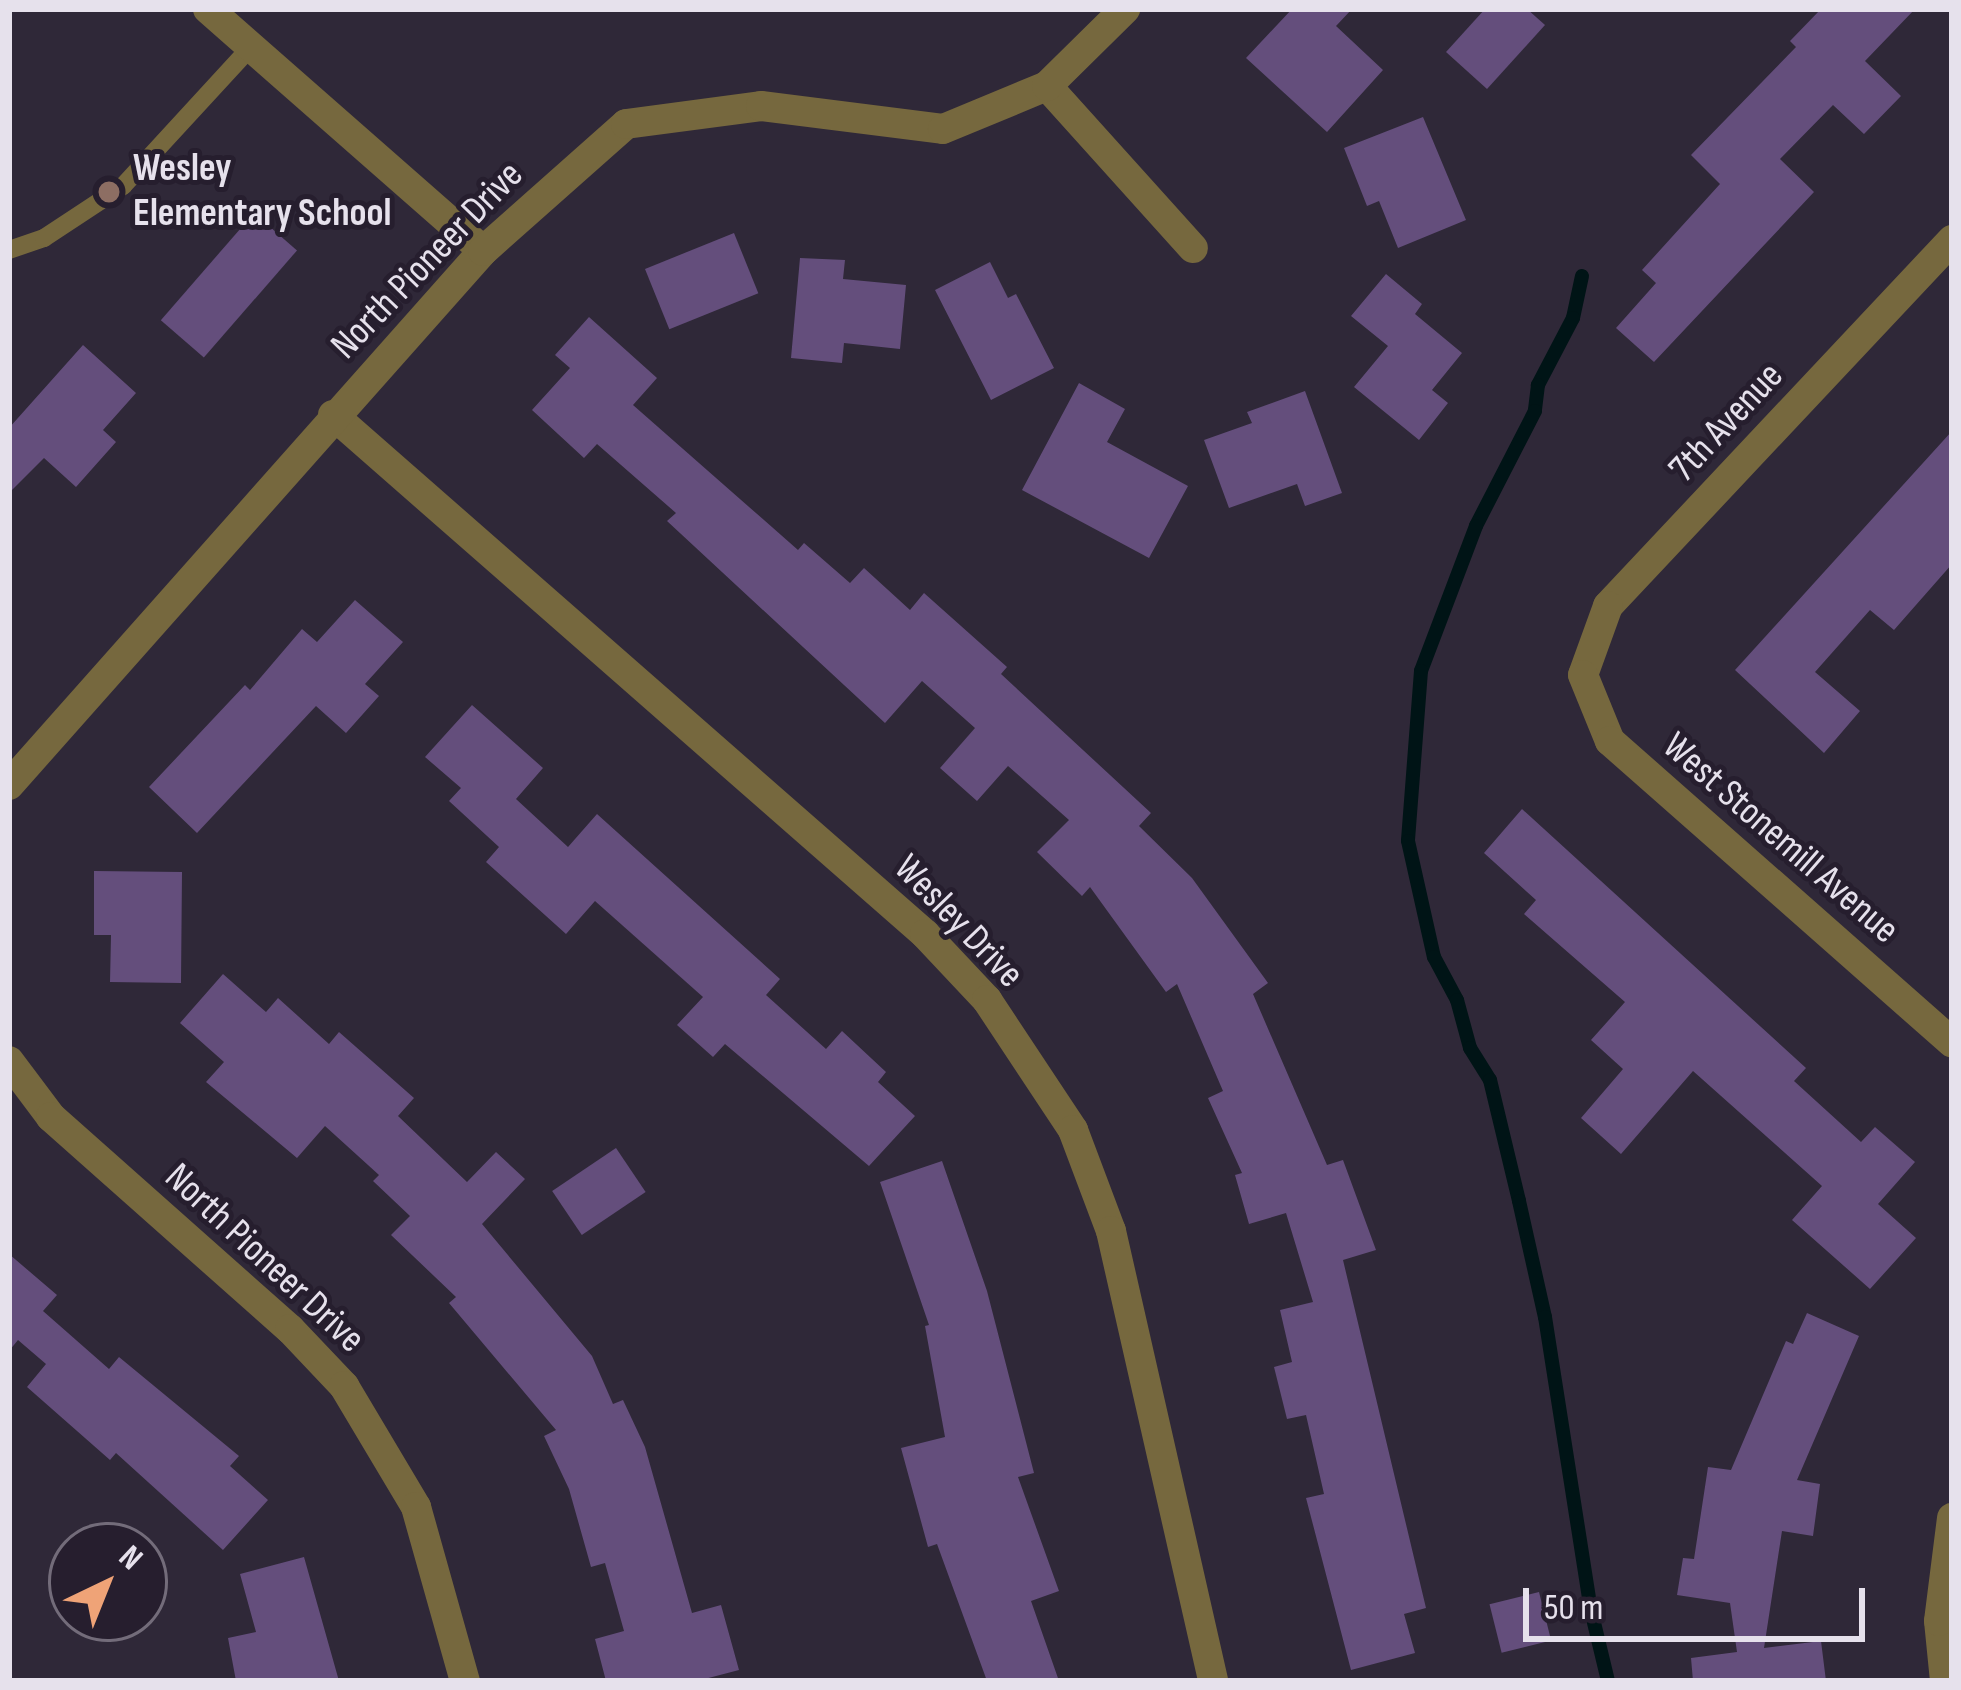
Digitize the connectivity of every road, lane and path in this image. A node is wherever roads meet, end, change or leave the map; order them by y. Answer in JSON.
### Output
{"nodes":[{"id":1,"x":208,"y":9,"type":"edge"},
{"id":2,"x":1125,"y":9,"type":"edge"},
{"id":3,"x":251,"y":46,"type":"junction"},
{"id":4,"x":1047,"y":86,"type":"junction"},
{"id":5,"x":1952,"y":239,"type":"edge"},
{"id":6,"x":1193,"y":248,"type":"dead end"},
{"id":7,"x":9,"y":250,"type":"edge"},
{"id":8,"x":484,"y":250,"type":"junction"},
{"id":9,"x":333,"y":415,"type":"junction"},
{"id":10,"x":1582,"y":675,"type":"joint"},
{"id":11,"x":9,"y":785,"type":"edge"},
{"id":12,"x":1952,"y":1043,"type":"edge"},
{"id":13,"x":9,"y":1061,"type":"edge"},
{"id":14,"x":1952,"y":1518,"type":"edge"},
{"id":15,"x":465,"y":1681,"type":"edge"},
{"id":16,"x":1213,"y":1681,"type":"edge"},
{"id":17,"x":1945,"y":1681,"type":"edge"}],
"edges":[{"from":1,"to":3,"type":"street"},
{"from":2,"to":4,"type":"street","name":"North Pioneer Drive"},
{"from":3,"to":7,"type":"lane"},
{"from":3,"to":8,"type":"street"},
{"from":4,"to":6,"type":"street"},
{"from":4,"to":8,"type":"street","name":"North Pioneer Drive"},
{"from":5,"to":10,"type":"street","name":"7th Avenue"},
{"from":8,"to":9,"type":"street","name":"North Pioneer Drive"},
{"from":9,"to":11,"type":"street","name":"North Pioneer Drive"},
{"from":9,"to":16,"type":"street","name":"Wesley Drive"},
{"from":10,"to":12,"type":"street","name":"West Stonemill Avenue"},
{"from":13,"to":15,"type":"street","name":"North Pioneer Drive"},
{"from":14,"to":17,"type":"street"}]}
